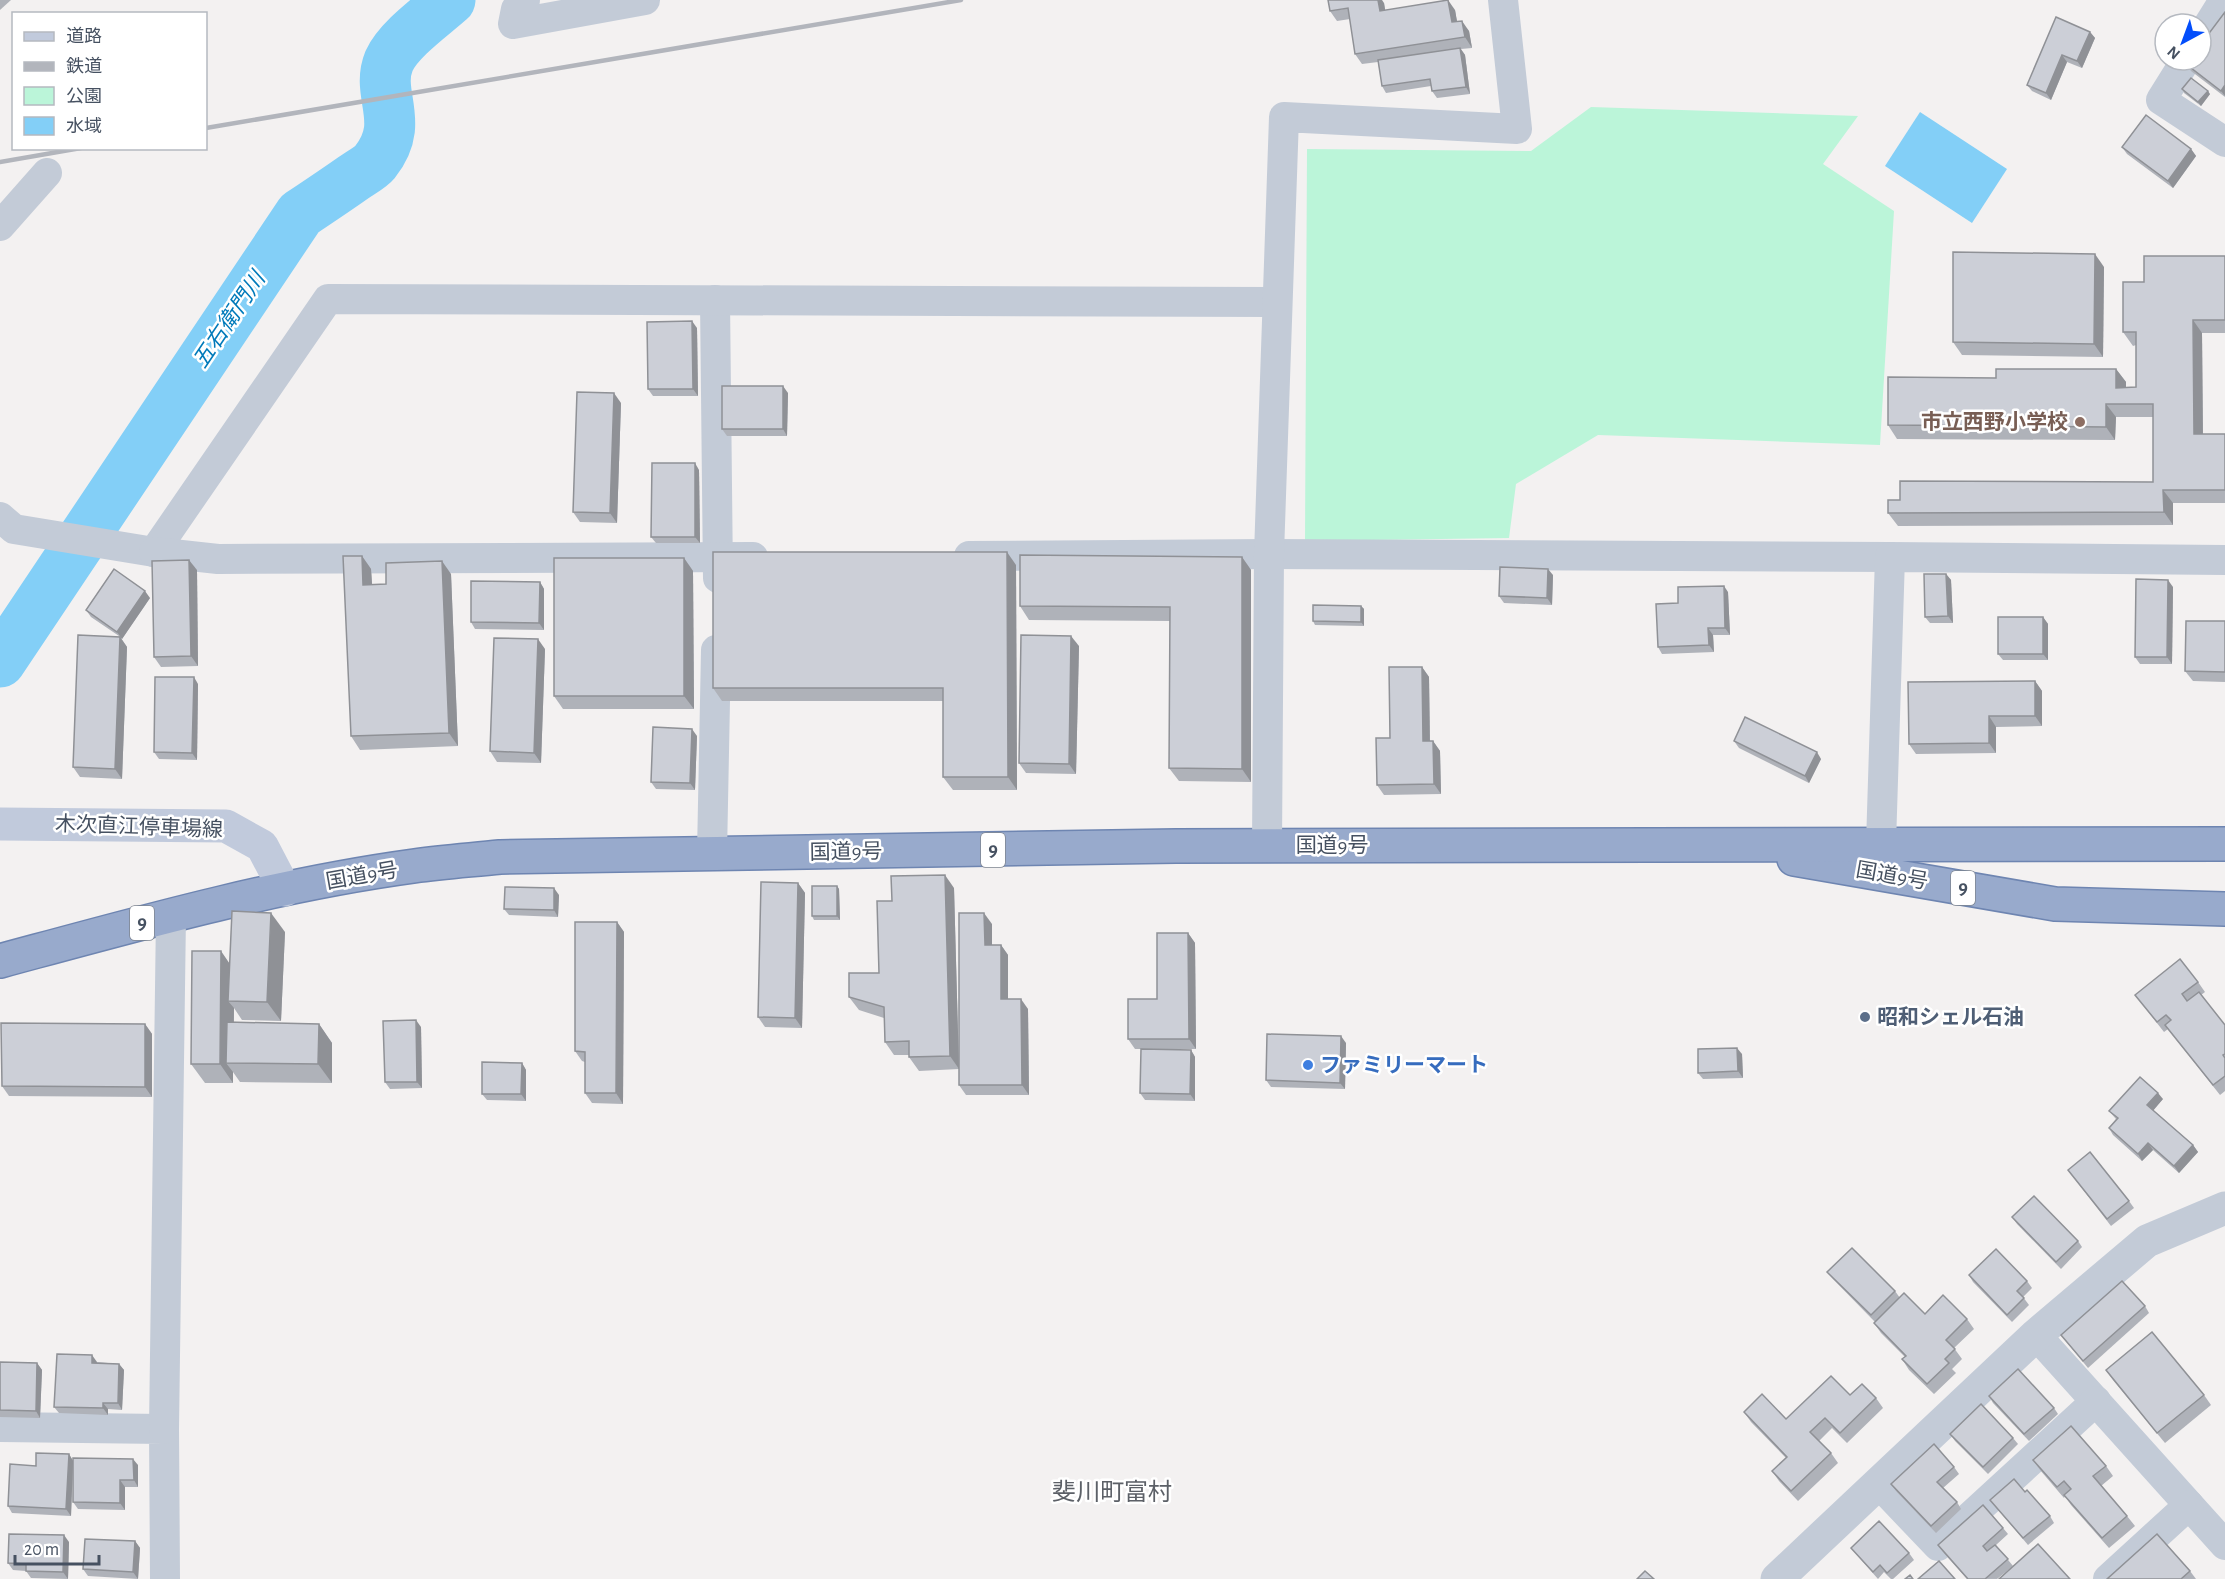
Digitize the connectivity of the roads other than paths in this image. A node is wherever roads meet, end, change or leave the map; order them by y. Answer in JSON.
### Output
{"nodes":[{"id":1,"x":525,"y":0,"type":"edge"},
{"id":2,"x":645,"y":0,"type":"edge"},
{"id":3,"x":1503,"y":0,"type":"edge"},
{"id":4,"x":2224,"y":0,"type":"edge"},
{"id":5,"x":2213,"y":18,"type":"edge"},
{"id":6,"x":2179,"y":72,"type":"edge"},
{"id":7,"x":2225,"y":142,"type":"edge"},
{"id":8,"x":47,"y":173,"type":"dead end"},
{"id":9,"x":0,"y":226,"type":"edge"},
{"id":10,"x":716,"y":300,"type":"junction"},
{"id":11,"x":1276,"y":302,"type":"junction"},
{"id":12,"x":0,"y":518,"type":"edge"},
{"id":13,"x":154,"y":552,"type":"junction"},
{"id":14,"x":1269,"y":554,"type":"junction"},
{"id":15,"x":946,"y":556,"type":"edge"},
{"id":16,"x":718,"y":557,"type":"junction"},
{"id":17,"x":778,"y":557,"type":"edge"},
{"id":18,"x":1890,"y":557,"type":"junction"},
{"id":19,"x":2225,"y":560,"type":"edge"},
{"id":20,"x":0,"y":824,"type":"edge"},
{"id":21,"x":1704,"y":843,"type":"junction"},
{"id":22,"x":1881,"y":844,"type":"junction"},
{"id":23,"x":2225,"y":844,"type":"edge"},
{"id":24,"x":1267,"y":846,"type":"junction"},
{"id":25,"x":712,"y":854,"type":"junction"},
{"id":26,"x":285,"y":890,"type":"junction"},
{"id":27,"x":2225,"y":909,"type":"edge"},
{"id":28,"x":171,"y":915,"type":"junction"},
{"id":29,"x":0,"y":961,"type":"edge"},
{"id":30,"x":2225,"y":1208,"type":"edge"},
{"id":31,"x":2037,"y":1335,"type":"junction"},
{"id":32,"x":2096,"y":1401,"type":"junction"},
{"id":33,"x":0,"y":1427,"type":"edge"},
{"id":34,"x":164,"y":1429,"type":"junction"},
{"id":35,"x":1878,"y":1483,"type":"junction"},
{"id":36,"x":2189,"y":1505,"type":"junction"},
{"id":37,"x":2225,"y":1545,"type":"edge"},
{"id":38,"x":165,"y":1579,"type":"edge"},
{"id":39,"x":1777,"y":1579,"type":"edge"},
{"id":40,"x":2108,"y":1579,"type":"edge"}],
"edges":[{"from":1,"to":2,"type":"street"},
{"from":3,"to":11,"type":"street"},
{"from":4,"to":5,"type":"street"},
{"from":6,"to":7,"type":"street"},
{"from":8,"to":9,"type":"street"},
{"from":10,"to":11,"type":"street"},
{"from":10,"to":13,"type":"street"},
{"from":10,"to":16,"type":"street"},
{"from":11,"to":14,"type":"street"},
{"from":12,"to":13,"type":"street"},
{"from":13,"to":16,"type":"street"},
{"from":14,"to":15,"type":"street"},
{"from":14,"to":18,"type":"street"},
{"from":14,"to":24,"type":"street"},
{"from":16,"to":17,"type":"street"},
{"from":16,"to":25,"type":"street"},
{"from":18,"to":19,"type":"street"},
{"from":18,"to":22,"type":"street"},
{"from":20,"to":26,"type":"main road","name":"木次直江停車場線"},
{"from":21,"to":22,"type":"highway","name":"国道9号","number":"9"},
{"from":21,"to":24,"type":"highway","name":"国道9号","number":"9"},
{"from":21,"to":27,"type":"highway","name":"国道9号","number":"9"},
{"from":22,"to":23,"type":"highway","name":"国道9号","number":"9"},
{"from":24,"to":25,"type":"highway","name":"国道9号","number":"9"},
{"from":25,"to":26,"type":"highway","name":"国道9号","number":"9"},
{"from":26,"to":28,"type":"highway","name":"国道9号","number":"9"},
{"from":28,"to":29,"type":"highway","name":"国道9号","number":"9"},
{"from":28,"to":34,"type":"street"},
{"from":30,"to":31,"type":"street"},
{"from":31,"to":32,"type":"street"},
{"from":31,"to":35,"type":"street"},
{"from":32,"to":35,"type":"street"},
{"from":32,"to":36,"type":"street"},
{"from":33,"to":34,"type":"street"},
{"from":34,"to":38,"type":"street"},
{"from":35,"to":39,"type":"street"},
{"from":36,"to":37,"type":"street"},
{"from":36,"to":40,"type":"street"}]}
